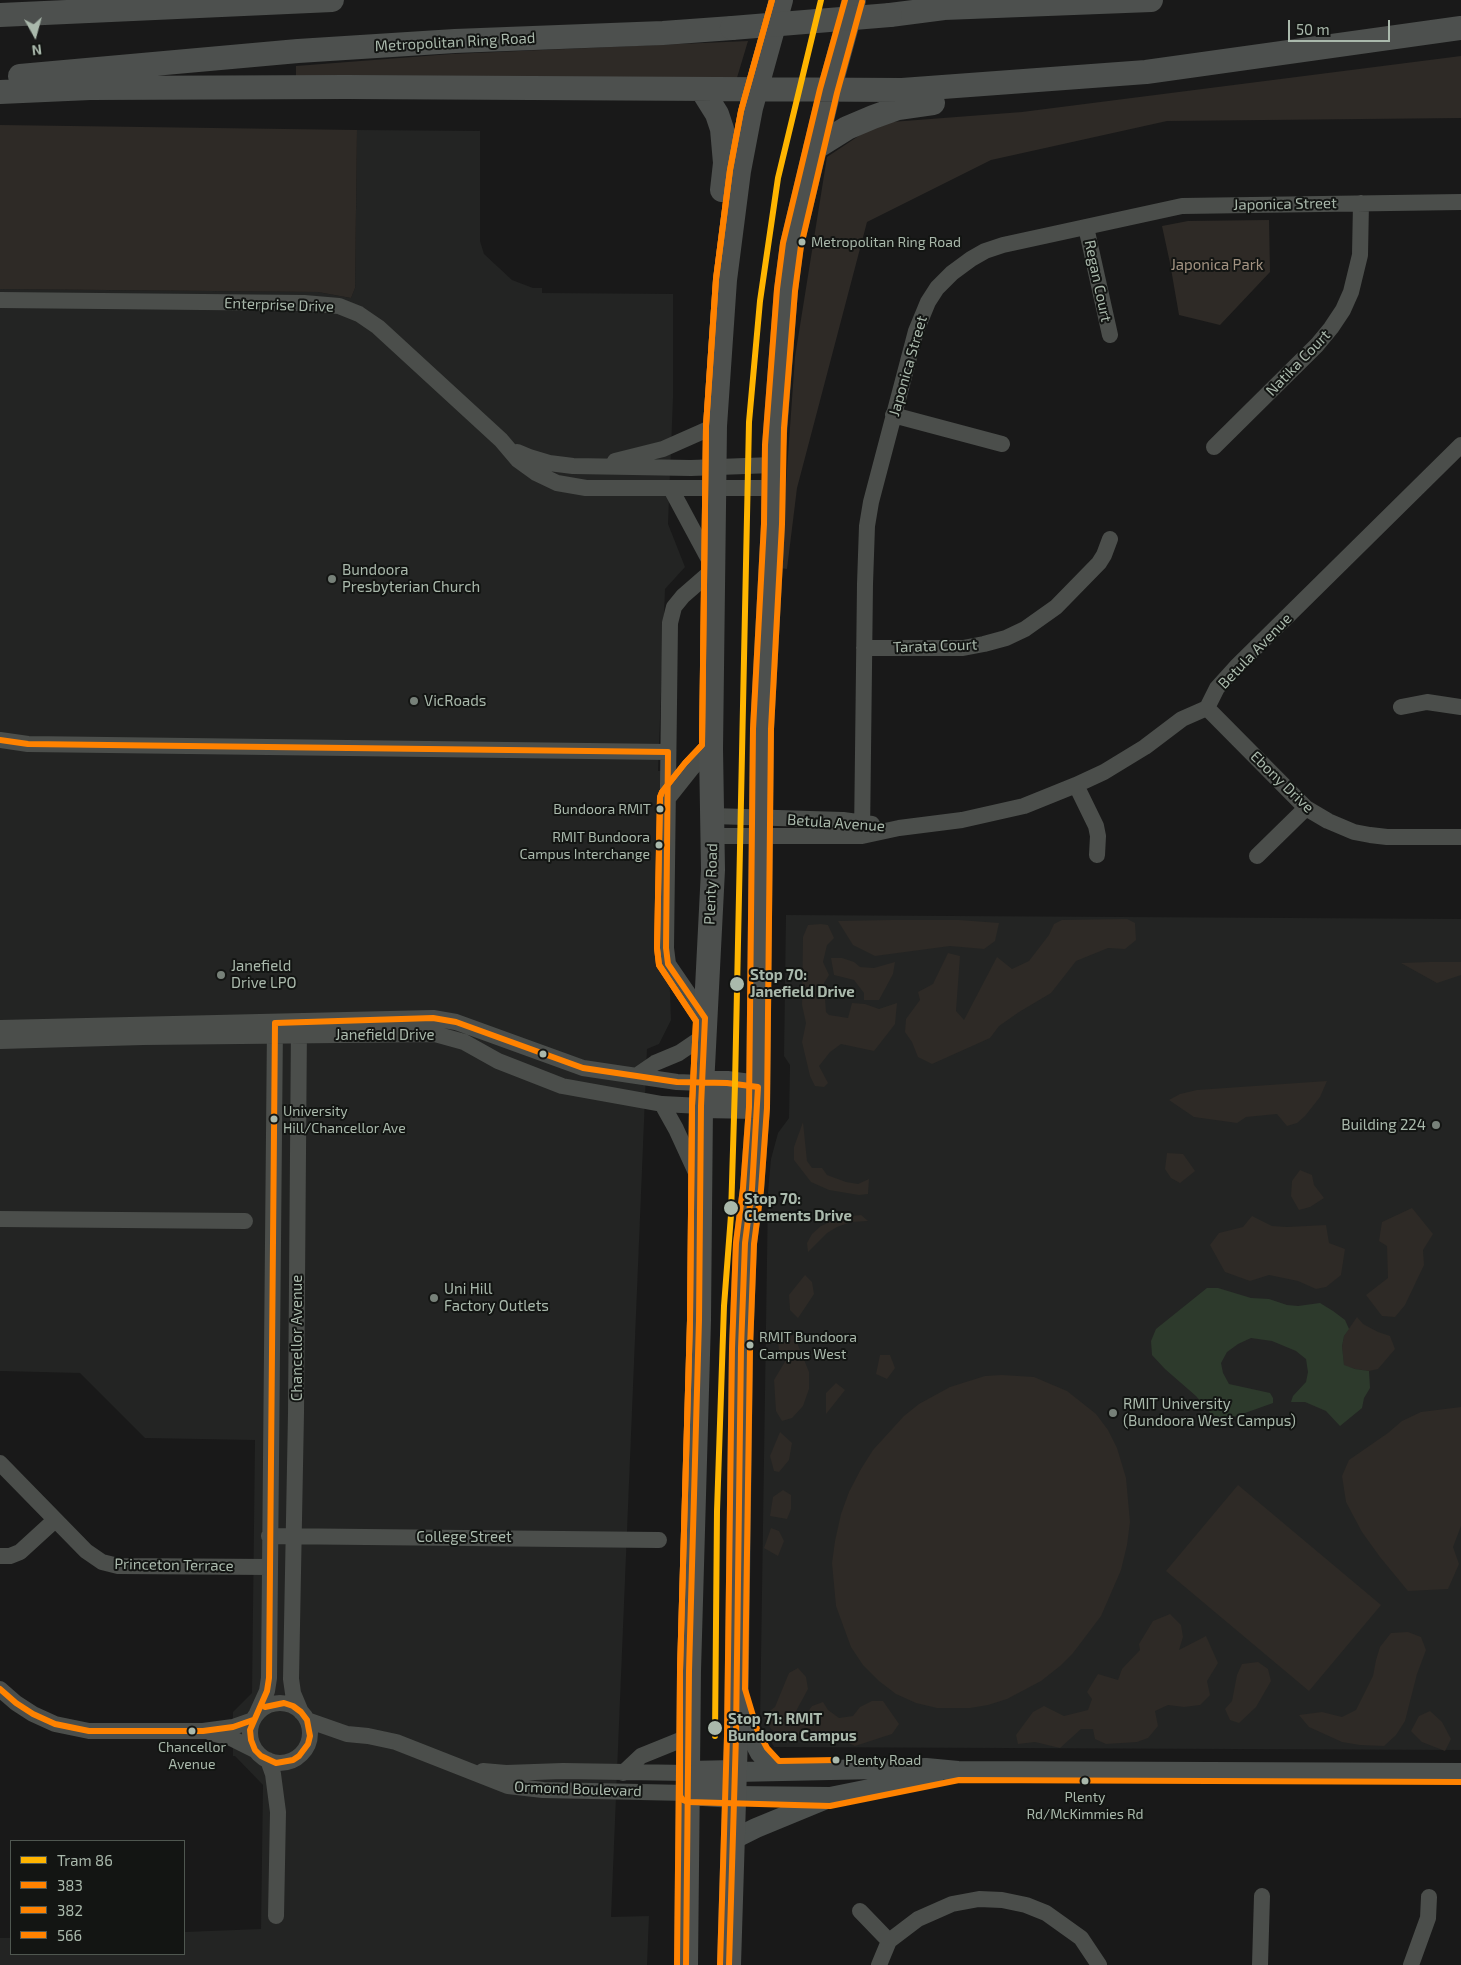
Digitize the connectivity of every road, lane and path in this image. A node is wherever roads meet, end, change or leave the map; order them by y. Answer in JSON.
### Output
{"nodes":[{"id":1,"x":332,"y":0,"type":"edge"},
{"id":2,"x":781,"y":0,"type":"edge"},
{"id":3,"x":854,"y":0,"type":"edge"},
{"id":4,"x":1151,"y":0,"type":"edge"},
{"id":5,"x":0,"y":15,"type":"edge"},
{"id":6,"x":1461,"y":28,"type":"edge"},
{"id":7,"x":1146,"y":72,"type":"junction"},
{"id":8,"x":0,"y":77,"type":"edge"},
{"id":9,"x":747,"y":89,"type":"junction"},
{"id":10,"x":702,"y":90,"type":"junction"},
{"id":11,"x":838,"y":91,"type":"junction"},
{"id":12,"x":0,"y":92,"type":"edge"},
{"id":13,"x":815,"y":148,"type":"junction"},
{"id":14,"x":1461,"y":202,"type":"edge"},
{"id":15,"x":1361,"y":203,"type":"junction"},
{"id":16,"x":1086,"y":227,"type":"junction"},
{"id":17,"x":0,"y":300,"type":"edge"},
{"id":18,"x":1110,"y":335,"type":"dead end"},
{"id":19,"x":720,"y":336,"type":"junction"},
{"id":20,"x":893,"y":415,"type":"junction"},
{"id":21,"x":715,"y":426,"type":"junction"},
{"id":22,"x":1002,"y":444,"type":"dead end"},
{"id":23,"x":1461,"y":445,"type":"edge"},
{"id":24,"x":506,"y":446,"type":"junction"},
{"id":25,"x":1214,"y":447,"type":"dead end"},
{"id":26,"x":773,"y":465,"type":"junction"},
{"id":27,"x":591,"y":466,"type":"junction"},
{"id":28,"x":714,"y":478,"type":"junction"},
{"id":29,"x":773,"y":488,"type":"junction"},
{"id":30,"x":671,"y":489,"type":"junction"},
{"id":31,"x":1110,"y":539,"type":"dead end"},
{"id":32,"x":714,"y":569,"type":"junction"},
{"id":33,"x":864,"y":648,"type":"junction"},
{"id":34,"x":1400,"y":707,"type":"dead end"},
{"id":35,"x":1461,"y":707,"type":"edge"},
{"id":36,"x":1207,"y":708,"type":"junction"},
{"id":37,"x":0,"y":740,"type":"edge"},
{"id":38,"x":28,"y":744,"type":"junction"},
{"id":39,"x":0,"y":747,"type":"edge"},
{"id":40,"x":711,"y":749,"type":"junction"},
{"id":41,"x":668,"y":752,"type":"junction"},
{"id":42,"x":1076,"y":785,"type":"junction"},
{"id":43,"x":669,"y":797,"type":"junction"},
{"id":44,"x":1306,"y":808,"type":"junction"},
{"id":45,"x":713,"y":826,"type":"junction"},
{"id":46,"x":761,"y":827,"type":"junction"},
{"id":47,"x":862,"y":829,"type":"junction"},
{"id":48,"x":1461,"y":837,"type":"edge"},
{"id":49,"x":1097,"y":855,"type":"dead end"},
{"id":50,"x":1257,"y":856,"type":"dead end"},
{"id":51,"x":705,"y":1027,"type":"junction"},
{"id":52,"x":0,"y":1028,"type":"edge"},
{"id":53,"x":299,"y":1028,"type":"junction"},
{"id":54,"x":275,"y":1029,"type":"junction"},
{"id":55,"x":0,"y":1041,"type":"edge"},
{"id":56,"x":526,"y":1046,"type":"junction"},
{"id":57,"x":532,"y":1076,"type":"junction"},
{"id":58,"x":636,"y":1076,"type":"junction"},
{"id":59,"x":701,"y":1094,"type":"junction"},
{"id":60,"x":758,"y":1097,"type":"junction"},
{"id":61,"x":662,"y":1104,"type":"junction"},
{"id":62,"x":700,"y":1181,"type":"junction"},
{"id":63,"x":0,"y":1219,"type":"edge"},
{"id":64,"x":245,"y":1221,"type":"dead end"},
{"id":65,"x":271,"y":1391,"type":"junction"},
{"id":66,"x":296,"y":1391,"type":"junction"},
{"id":67,"x":0,"y":1463,"type":"edge"},
{"id":68,"x":55,"y":1520,"type":"junction"},
{"id":69,"x":270,"y":1536,"type":"junction"},
{"id":70,"x":294,"y":1536,"type":"junction"},
{"id":71,"x":659,"y":1540,"type":"dead end"},
{"id":72,"x":0,"y":1556,"type":"edge"},
{"id":73,"x":269,"y":1567,"type":"junction"},
{"id":74,"x":0,"y":1689,"type":"edge"},
{"id":75,"x":736,"y":1690,"type":"junction"},
{"id":76,"x":304,"y":1716,"type":"junction"},
{"id":77,"x":255,"y":1717,"type":"junction"},
{"id":78,"x":203,"y":1731,"type":"junction"},
{"id":79,"x":347,"y":1734,"type":"junction"},
{"id":80,"x":688,"y":1737,"type":"junction"},
{"id":81,"x":308,"y":1744,"type":"junction"},
{"id":82,"x":255,"y":1750,"type":"junction"},
{"id":83,"x":268,"y":1760,"type":"junction"},
{"id":84,"x":293,"y":1760,"type":"junction"},
{"id":85,"x":471,"y":1770,"type":"junction"},
{"id":86,"x":775,"y":1770,"type":"junction"},
{"id":87,"x":958,"y":1771,"type":"junction"},
{"id":88,"x":623,"y":1773,"type":"junction"},
{"id":89,"x":1461,"y":1774,"type":"edge"},
{"id":90,"x":688,"y":1783,"type":"junction"},
{"id":91,"x":734,"y":1784,"type":"junction"},
{"id":92,"x":830,"y":1797,"type":"junction"},
{"id":93,"x":278,"y":1812,"type":"junction"},
{"id":94,"x":732,"y":1840,"type":"junction"},
{"id":95,"x":1262,"y":1896,"type":"dead end"},
{"id":96,"x":1429,"y":1897,"type":"dead end"},
{"id":97,"x":860,"y":1910,"type":"dead end"},
{"id":98,"x":276,"y":1916,"type":"dead end"},
{"id":99,"x":888,"y":1942,"type":"junction"},
{"id":100,"x":686,"y":1965,"type":"edge"},
{"id":101,"x":729,"y":1965,"type":"edge"},
{"id":102,"x":879,"y":1965,"type":"edge"},
{"id":103,"x":1099,"y":1965,"type":"edge"},
{"id":104,"x":1260,"y":1965,"type":"edge"},
{"id":105,"x":1411,"y":1965,"type":"edge"}],
"edges":[{"from":1,"to":5,"type":"highway"},
{"from":2,"to":9,"type":"highway","name":"Plenty Road"},
{"from":3,"to":11,"type":"highway"},
{"from":4,"to":8,"type":"highway","name":"Metropolitan Ring Road","bridge":true},
{"from":6,"to":7,"type":"highway"},
{"from":7,"to":11,"type":"highway"},
{"from":7,"to":13,"type":"highway"},
{"from":9,"to":10,"type":"highway"},
{"from":9,"to":11,"type":"highway"},
{"from":9,"to":19,"type":"highway","name":"Plenty Road"},
{"from":10,"to":12,"type":"highway"},
{"from":10,"to":19,"type":"highway"},
{"from":11,"to":13,"type":"highway"},
{"from":13,"to":26,"type":"highway"},
{"from":14,"to":15,"type":"street","name":"Japonica Street"},
{"from":15,"to":16,"type":"street","name":"Japonica Street"},
{"from":15,"to":25,"type":"street","name":"Natika Court"},
{"from":16,"to":18,"type":"street","name":"Regan Court"},
{"from":16,"to":20,"type":"street","name":"Japonica Street"},
{"from":17,"to":24,"type":"street","name":"Enterprise Drive"},
{"from":19,"to":21,"type":"highway","name":"Plenty Road"},
{"from":20,"to":22,"type":"street"},
{"from":20,"to":33,"type":"street","name":"Japonica Street"},
{"from":21,"to":27,"type":"street"},
{"from":21,"to":28,"type":"highway","name":"Plenty Road"},
{"from":23,"to":36,"type":"street","name":"Betula Avenue"},
{"from":24,"to":27,"type":"street","name":"Enterprise Drive"},
{"from":24,"to":30,"type":"street","name":"Enterprise Drive"},
{"from":26,"to":28,"type":"street","name":"Enterprise Drive"},
{"from":26,"to":29,"type":"highway"},
{"from":27,"to":28,"type":"street","name":"Enterprise Drive"},
{"from":28,"to":29,"type":"street","name":"Enterprise Drive"},
{"from":28,"to":30,"type":"street","name":"Enterprise Drive"},
{"from":28,"to":32,"type":"highway","name":"Plenty Road"},
{"from":29,"to":46,"type":"highway"},
{"from":30,"to":32,"type":"street"},
{"from":31,"to":33,"type":"street","name":"Tarata Court"},
{"from":32,"to":40,"type":"highway","name":"Plenty Road"},
{"from":32,"to":41,"type":"street"},
{"from":33,"to":47,"type":"street","name":"Japonica Street"},
{"from":34,"to":35,"type":"street"},
{"from":36,"to":42,"type":"street","name":"Betula Avenue"},
{"from":36,"to":44,"type":"street","name":"Ebony Drive"},
{"from":37,"to":38,"type":"street"},
{"from":38,"to":39,"type":"street"},
{"from":38,"to":41,"type":"street"},
{"from":40,"to":43,"type":"street"},
{"from":40,"to":45,"type":"highway","name":"Plenty Road"},
{"from":41,"to":43,"type":"street"},
{"from":42,"to":47,"type":"street","name":"Betula Avenue"},
{"from":42,"to":49,"type":"street"},
{"from":43,"to":51,"type":"street"},
{"from":44,"to":48,"type":"street","name":"Ebony Drive"},
{"from":44,"to":50,"type":"street"},
{"from":45,"to":46,"type":"street","name":"Betula Avenue"},
{"from":45,"to":51,"type":"highway","name":"Plenty Road"},
{"from":46,"to":47,"type":"street","name":"Betula Avenue"},
{"from":46,"to":60,"type":"highway"},
{"from":51,"to":58,"type":"street"},
{"from":51,"to":59,"type":"highway","name":"Plenty Road"},
{"from":52,"to":54,"type":"street","name":"Janefield Drive"},
{"from":53,"to":54,"type":"street","name":"Janefield Drive"},
{"from":53,"to":56,"type":"street","name":"Janefield Drive"},
{"from":53,"to":57,"type":"street","name":"Janefield Drive"},
{"from":53,"to":66,"type":"street","name":"Chancellor Avenue"},
{"from":54,"to":55,"type":"street","name":"Janefield Drive"},
{"from":54,"to":65,"type":"street","name":"Chancellor Avenue"},
{"from":56,"to":57,"type":"street"},
{"from":56,"to":58,"type":"street","name":"Janefield Drive"},
{"from":57,"to":61,"type":"street","name":"Janefield Drive"},
{"from":58,"to":59,"type":"street","name":"Janefield Drive"},
{"from":59,"to":60,"type":"highway","name":"Janefield Drive"},
{"from":59,"to":61,"type":"street","name":"Janefield Drive"},
{"from":59,"to":62,"type":"highway","name":"Plenty Road"},
{"from":60,"to":75,"type":"highway"},
{"from":61,"to":62,"type":"street"},
{"from":62,"to":80,"type":"highway","name":"Plenty Road"},
{"from":63,"to":64,"type":"street"},
{"from":65,"to":66,"type":"street"},
{"from":65,"to":69,"type":"street","name":"Chancellor Avenue"},
{"from":66,"to":70,"type":"street","name":"Chancellor Avenue"},
{"from":67,"to":68,"type":"street","name":"Princeton Terrace"},
{"from":68,"to":72,"type":"street"},
{"from":68,"to":73,"type":"street","name":"Princeton Terrace"},
{"from":69,"to":70,"type":"street","name":"College Street"},
{"from":69,"to":73,"type":"street","name":"Chancellor Avenue"},
{"from":70,"to":71,"type":"street","name":"College Street"},
{"from":70,"to":76,"type":"street","name":"Chancellor Avenue"},
{"from":73,"to":77,"type":"street","name":"Chancellor Avenue"},
{"from":74,"to":78,"type":"street"},
{"from":75,"to":86,"type":"main road"},
{"from":75,"to":91,"type":"highway"},
{"from":76,"to":77,"type":"street"},
{"from":76,"to":79,"type":"street","name":"Ormond Boulevard"},
{"from":76,"to":81,"type":"street"},
{"from":77,"to":78,"type":"street"},
{"from":77,"to":82,"type":"street"},
{"from":78,"to":82,"type":"street"},
{"from":79,"to":81,"type":"street","name":"Ormond Boulevard"},
{"from":79,"to":85,"type":"street","name":"Ormond Boulevard"},
{"from":80,"to":88,"type":"street"},
{"from":80,"to":90,"type":"highway","name":"Plenty Road"},
{"from":81,"to":84,"type":"street"},
{"from":82,"to":83,"type":"street"},
{"from":83,"to":84,"type":"street"},
{"from":83,"to":93,"type":"street"},
{"from":84,"to":93,"type":"street"},
{"from":85,"to":88,"type":"street","name":"Ormond Boulevard"},
{"from":85,"to":90,"type":"street","name":"Ormond Boulevard"},
{"from":86,"to":87,"type":"main road"},
{"from":86,"to":91,"type":"main road"},
{"from":87,"to":89,"type":"main road"},
{"from":87,"to":92,"type":"main road"},
{"from":88,"to":90,"type":"street","name":"Ormond Boulevard"},
{"from":90,"to":91,"type":"highway"},
{"from":90,"to":100,"type":"highway","name":"Plenty Road"},
{"from":91,"to":92,"type":"main road"},
{"from":91,"to":94,"type":"highway"},
{"from":92,"to":94,"type":"main road"},
{"from":93,"to":98,"type":"street"},
{"from":94,"to":101,"type":"highway"},
{"from":95,"to":104,"type":"street"},
{"from":96,"to":105,"type":"street"},
{"from":97,"to":99,"type":"street"},
{"from":99,"to":102,"type":"street"},
{"from":99,"to":103,"type":"street"}]}
